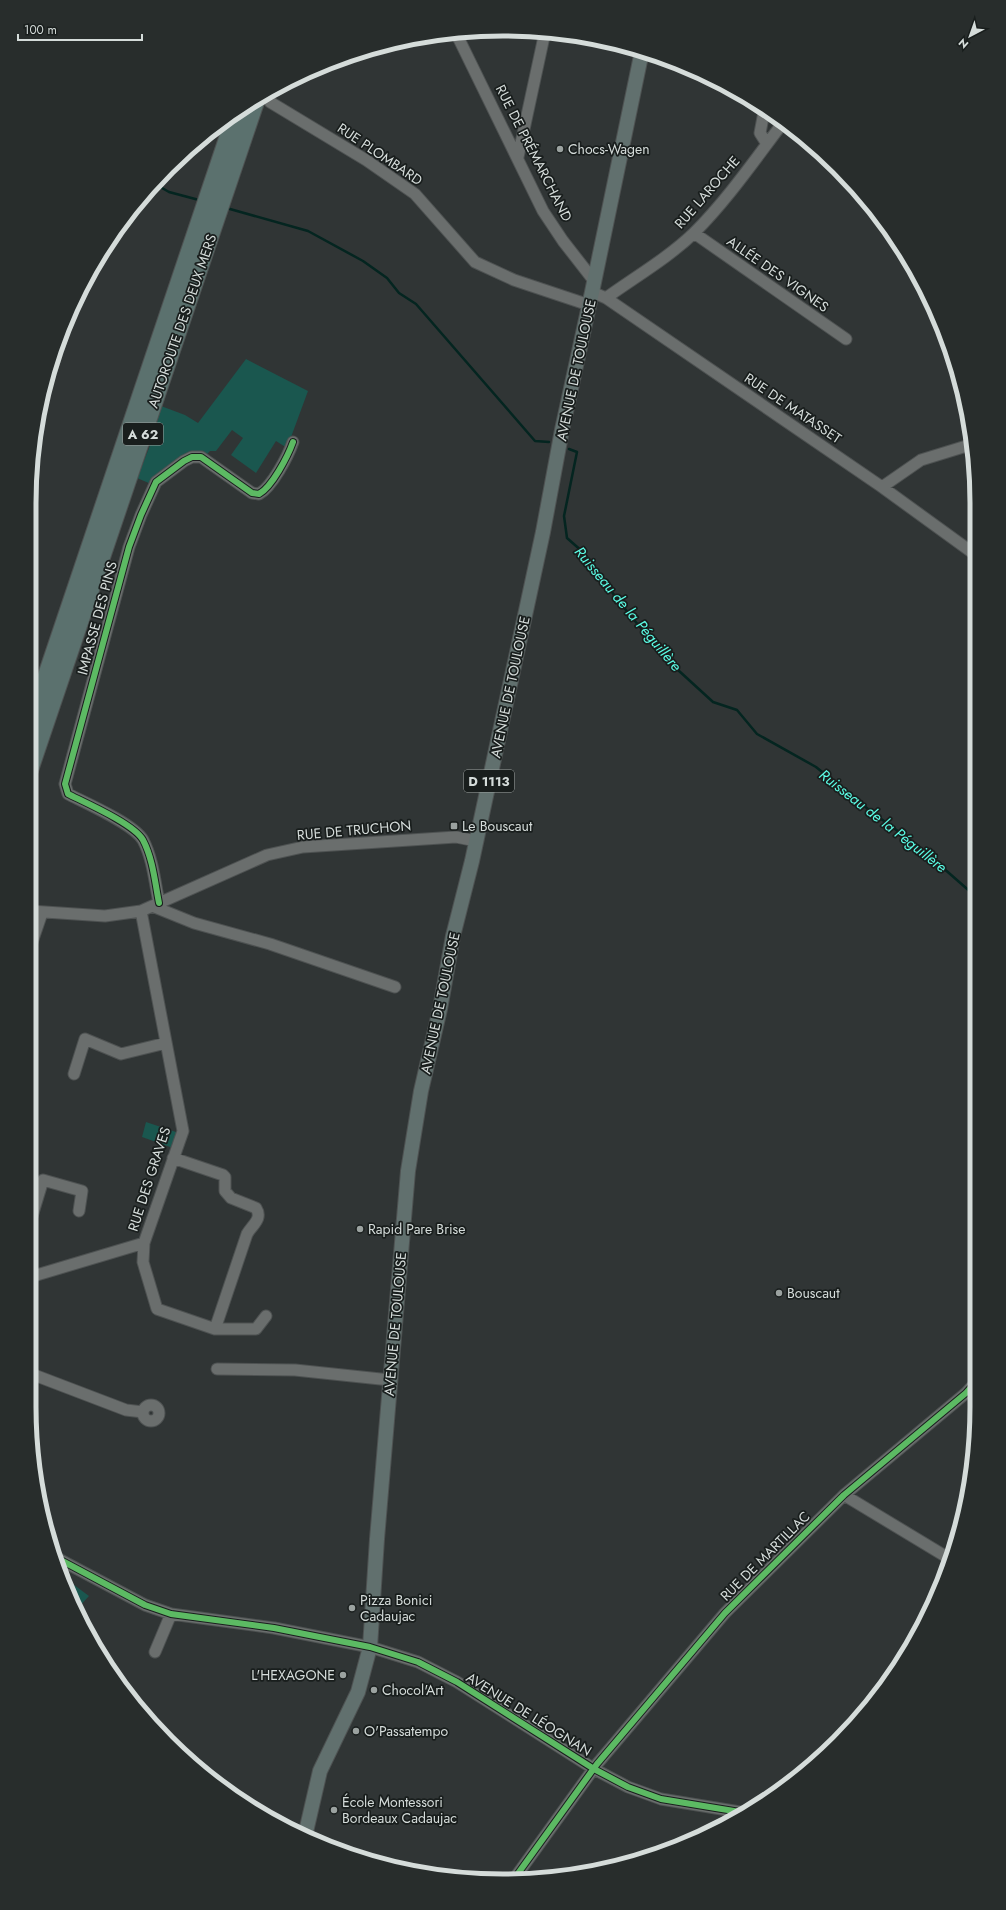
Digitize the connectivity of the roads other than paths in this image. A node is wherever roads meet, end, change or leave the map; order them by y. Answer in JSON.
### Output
{"nodes":[{"id":1,"x":459,"y":38,"type":"edge"},
{"id":2,"x":544,"y":38,"type":"edge"},
{"id":3,"x":641,"y":57,"type":"edge"},
{"id":4,"x":266,"y":101,"type":"edge"},
{"id":5,"x":263,"y":103,"type":"edge"},
{"id":6,"x":763,"y":116,"type":"edge"},
{"id":7,"x":232,"y":124,"type":"edge"},
{"id":8,"x":779,"y":128,"type":"edge"},
{"id":9,"x":767,"y":144,"type":"junction"},
{"id":10,"x":518,"y":157,"type":"junction"},
{"id":11,"x":694,"y":233,"type":"junction"},
{"id":12,"x":592,"y":293,"type":"junction"},
{"id":13,"x":606,"y":298,"type":"junction"},
{"id":14,"x":846,"y":339,"type":"dead end"},
{"id":15,"x":293,"y":442,"type":"dead end"},
{"id":16,"x":966,"y":446,"type":"edge"},
{"id":17,"x":882,"y":487,"type":"junction"},
{"id":18,"x":970,"y":551,"type":"edge"},
{"id":19,"x":36,"y":705,"type":"edge"},
{"id":20,"x":36,"y":753,"type":"edge"},
{"id":21,"x":476,"y":841,"type":"junction"},
{"id":22,"x":151,"y":907,"type":"junction"},
{"id":23,"x":36,"y":912,"type":"edge"},
{"id":24,"x":42,"y":913,"type":"junction"},
{"id":25,"x":36,"y":932,"type":"edge"},
{"id":26,"x":395,"y":987,"type":"dead end"},
{"id":27,"x":166,"y":1043,"type":"junction"},
{"id":28,"x":74,"y":1074,"type":"dead end"},
{"id":29,"x":173,"y":1158,"type":"junction"},
{"id":30,"x":36,"y":1203,"type":"edge"},
{"id":31,"x":79,"y":1211,"type":"dead end"},
{"id":32,"x":144,"y":1243,"type":"junction"},
{"id":33,"x":36,"y":1274,"type":"edge"},
{"id":34,"x":266,"y":1316,"type":"dead end"},
{"id":35,"x":215,"y":1329,"type":"junction"},
{"id":36,"x":217,"y":1369,"type":"dead end"},
{"id":37,"x":36,"y":1376,"type":"edge"},
{"id":38,"x":390,"y":1380,"type":"junction"},
{"id":39,"x":970,"y":1389,"type":"edge"},
{"id":40,"x":143,"y":1412,"type":"dead end"},
{"id":41,"x":844,"y":1495,"type":"junction"},
{"id":42,"x":945,"y":1556,"type":"edge"},
{"id":43,"x":63,"y":1561,"type":"edge"},
{"id":44,"x":172,"y":1614,"type":"junction"},
{"id":45,"x":370,"y":1647,"type":"junction"},
{"id":46,"x":155,"y":1652,"type":"dead end"},
{"id":47,"x":594,"y":1769,"type":"junction"},
{"id":48,"x":736,"y":1811,"type":"edge"},
{"id":49,"x":306,"y":1830,"type":"edge"},
{"id":50,"x":518,"y":1874,"type":"edge"}],
"edges":[{"from":1,"to":10,"type":"street","name":"RUE DE PRÉMARCHAND"},
{"from":2,"to":10,"type":"street"},
{"from":3,"to":12,"type":"main road","name":"AVENUE DE TOULOUSE","number":"D 1113"},
{"from":4,"to":12,"type":"street","name":"RUE PLOMBARD"},
{"from":5,"to":20,"type":"highway","name":"AUTOROUTE DES DEUX MERS","number":"A 62"},
{"from":6,"to":9,"type":"street"},
{"from":7,"to":19,"type":"highway","name":"AUTOROUTE DES DEUX MERS","number":"A 62"},
{"from":8,"to":9,"type":"street","name":"RUE LAROCHE"},
{"from":9,"to":11,"type":"street","name":"RUE LAROCHE"},
{"from":10,"to":12,"type":"street","name":"RUE DE PRÉMARCHAND"},
{"from":11,"to":13,"type":"street","name":"RUE LAROCHE"},
{"from":11,"to":14,"type":"street","name":"ALLÉE DES VIGNES"},
{"from":12,"to":13,"type":"street","name":"RUE DE MATASSET"},
{"from":12,"to":21,"type":"main road","name":"AVENUE DE TOULOUSE","number":"D 1113"},
{"from":13,"to":17,"type":"street","name":"RUE DE MATASSET"},
{"from":15,"to":22,"type":"street","name":"IMPASSE DES PINS"},
{"from":16,"to":17,"type":"street"},
{"from":17,"to":18,"type":"street","name":"RUE DE MATASSET"},
{"from":21,"to":22,"type":"street","name":"RUE DE TRUCHON"},
{"from":21,"to":38,"type":"main road","name":"AVENUE DE TOULOUSE","number":"D 1113"},
{"from":22,"to":24,"type":"street","name":"RUE DE TRUCHON"},
{"from":22,"to":26,"type":"street"},
{"from":22,"to":27,"type":"street","name":"RUE DES GRAVES"},
{"from":23,"to":24,"type":"street","name":"RUE DE TRUCHON"},
{"from":24,"to":25,"type":"street"},
{"from":27,"to":28,"type":"street"},
{"from":27,"to":29,"type":"street","name":"RUE DES GRAVES"},
{"from":29,"to":32,"type":"street","name":"RUE DES GRAVES"},
{"from":29,"to":35,"type":"street"},
{"from":30,"to":31,"type":"street"},
{"from":32,"to":33,"type":"street","name":"RUE DES GRAVES"},
{"from":32,"to":35,"type":"street"},
{"from":34,"to":35,"type":"street"},
{"from":36,"to":38,"type":"street"},
{"from":37,"to":40,"type":"street"},
{"from":38,"to":45,"type":"main road","name":"AVENUE DE TOULOUSE","number":"D 1113"},
{"from":39,"to":41,"type":"street","name":"RUE DE MARTILLAC"},
{"from":41,"to":42,"type":"street"},
{"from":41,"to":47,"type":"street","name":"RUE DE MARTILLAC"},
{"from":43,"to":44,"type":"street","name":"AVENUE DE LÉOGNAN"},
{"from":44,"to":45,"type":"street","name":"AVENUE DE LÉOGNAN"},
{"from":44,"to":46,"type":"street"},
{"from":45,"to":47,"type":"street","name":"AVENUE DE LÉOGNAN"},
{"from":45,"to":49,"type":"main road","number":"D 1113"},
{"from":47,"to":48,"type":"street","name":"AVENUE DE LÉOGNAN"},
{"from":47,"to":50,"type":"street","name":"RUE DE MARTILLAC"}]}
